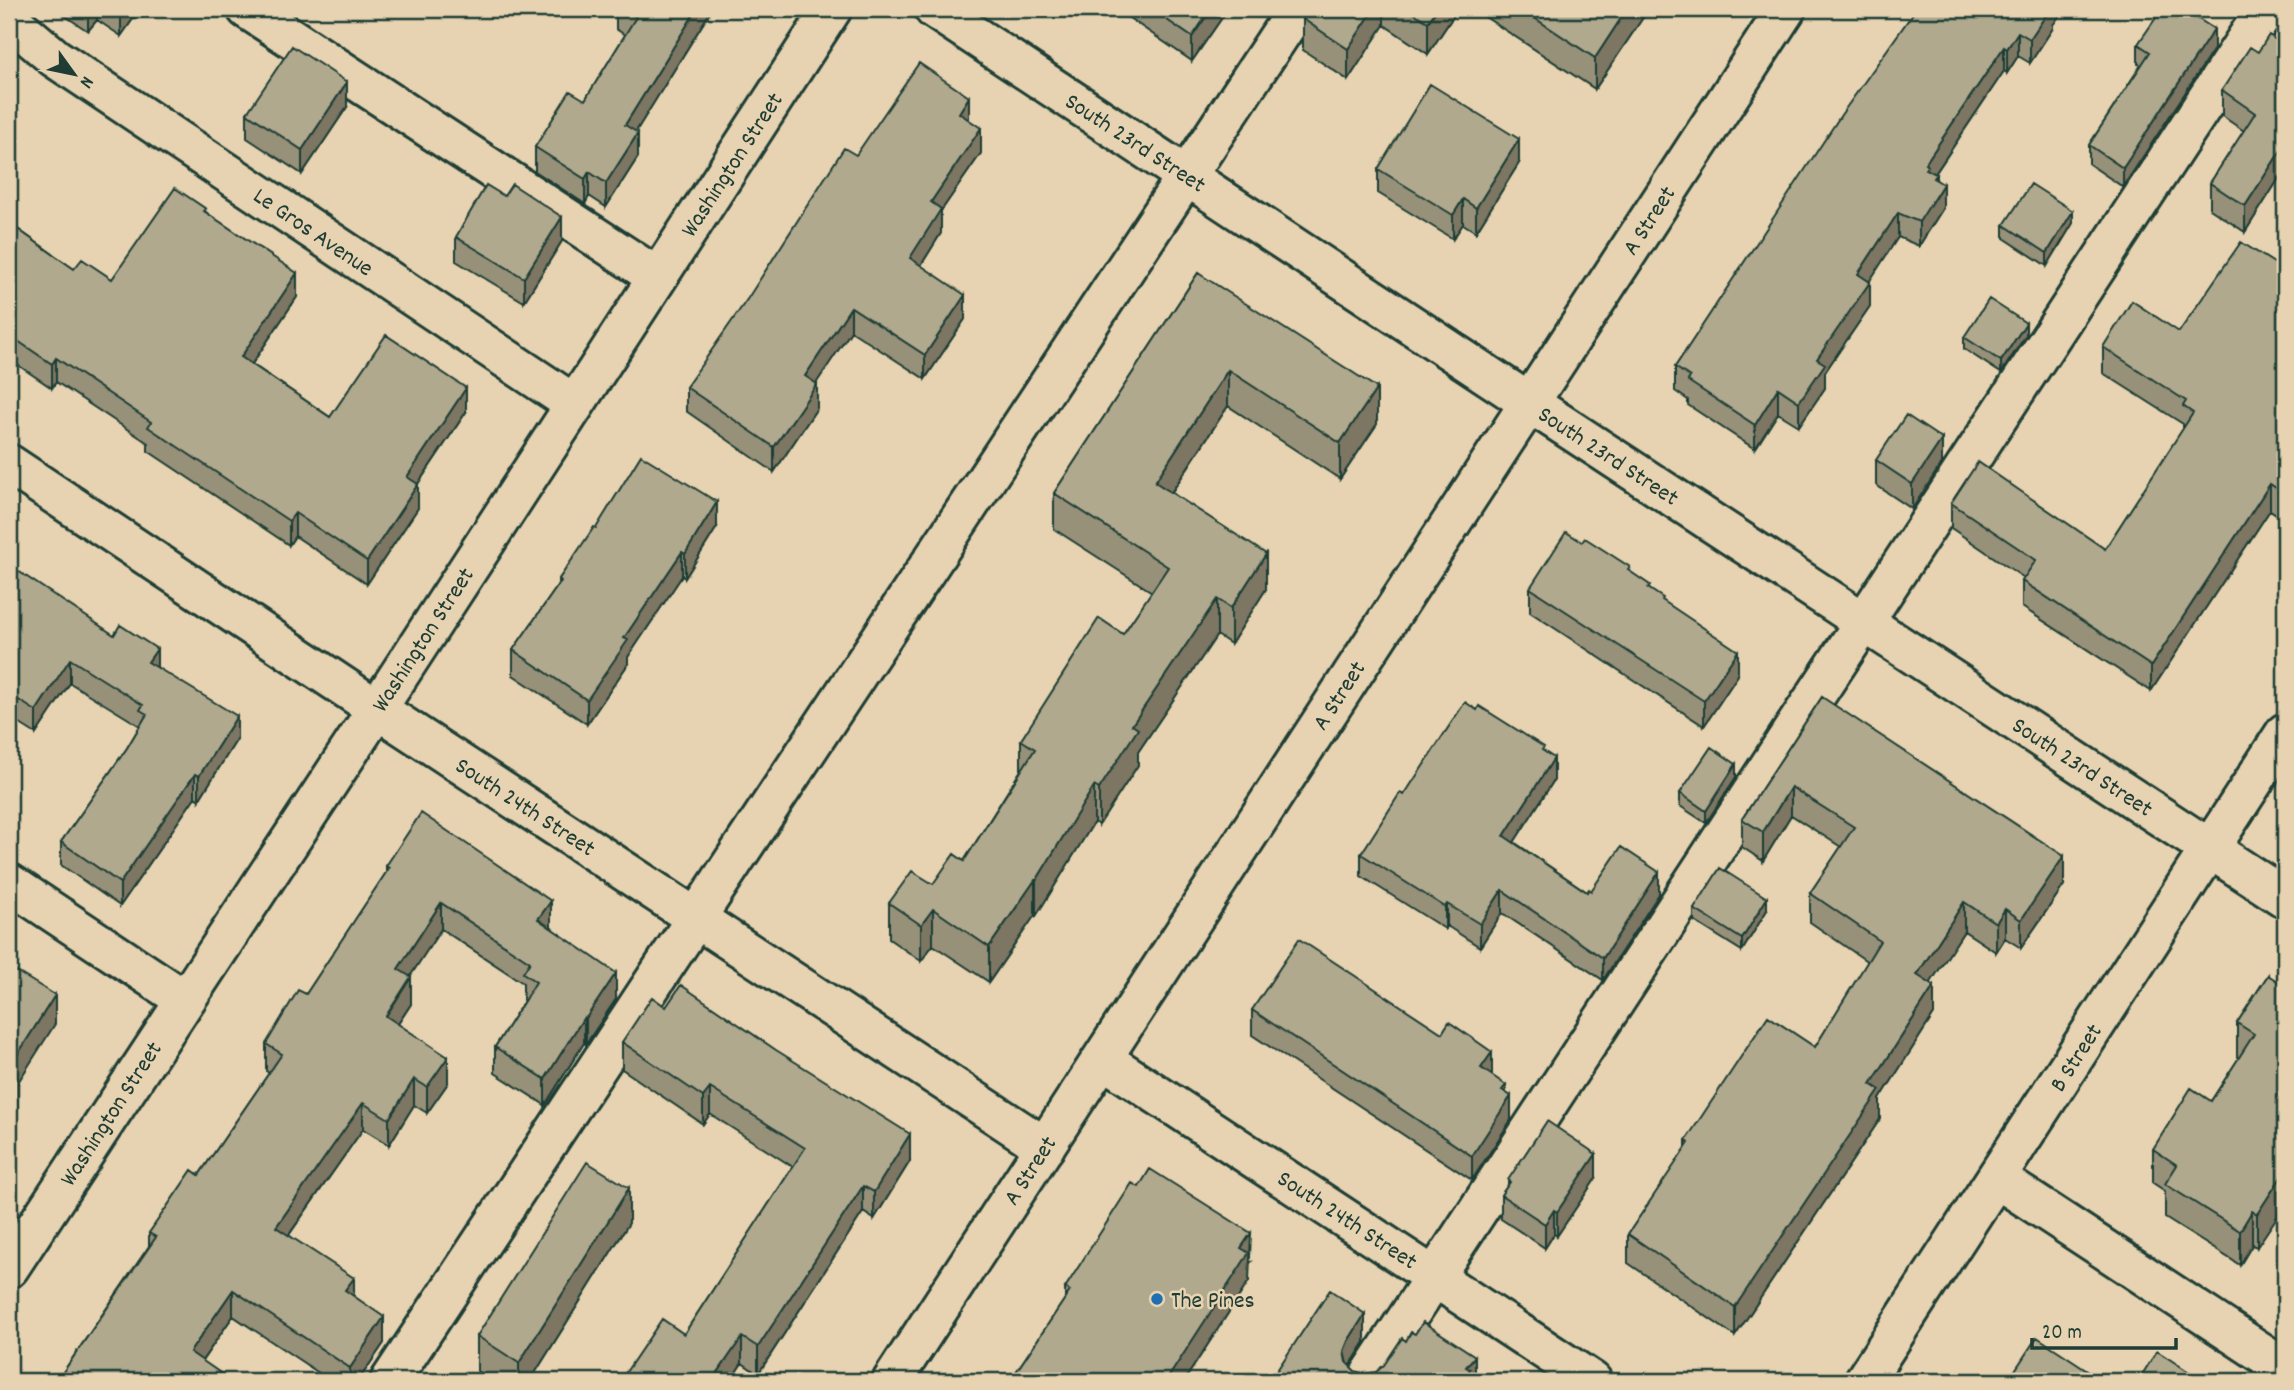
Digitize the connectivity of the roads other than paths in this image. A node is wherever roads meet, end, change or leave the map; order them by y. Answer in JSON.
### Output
{"nodes":[{"id":1,"x":247,"y":9,"type":"edge"},
{"id":2,"x":832,"y":9,"type":"edge"},
{"id":3,"x":934,"y":9,"type":"edge"},
{"id":4,"x":1297,"y":9,"type":"edge"},
{"id":5,"x":1786,"y":9,"type":"edge"},
{"id":6,"x":2266,"y":9,"type":"edge"},
{"id":7,"x":9,"y":19,"type":"edge"},
{"id":8,"x":1186,"y":175,"type":"junction"},
{"id":9,"x":657,"y":277,"type":"junction"},
{"id":10,"x":1528,"y":402,"type":"junction"},
{"id":11,"x":574,"y":404,"type":"junction"},
{"id":12,"x":9,"y":464,"type":"edge"},
{"id":13,"x":1864,"y":622,"type":"junction"},
{"id":14,"x":377,"y":709,"type":"junction"},
{"id":15,"x":2285,"y":733,"type":"edge"},
{"id":16,"x":2209,"y":850,"type":"junction"},
{"id":17,"x":9,"y":884,"type":"edge"},
{"id":18,"x":2285,"y":898,"type":"edge"},
{"id":19,"x":696,"y":918,"type":"junction"},
{"id":20,"x":185,"y":1000,"type":"junction"},
{"id":21,"x":1103,"y":1059,"type":"junction"},
{"id":22,"x":1045,"y":1147,"type":"junction"},
{"id":23,"x":1996,"y":1178,"type":"junction"},
{"id":24,"x":9,"y":1268,"type":"edge"},
{"id":25,"x":1435,"y":1277,"type":"junction"},
{"id":26,"x":2285,"y":1368,"type":"edge"},
{"id":27,"x":390,"y":1381,"type":"edge"},
{"id":28,"x":892,"y":1381,"type":"edge"},
{"id":29,"x":1366,"y":1381,"type":"edge"},
{"id":30,"x":1592,"y":1381,"type":"edge"},
{"id":31,"x":1864,"y":1381,"type":"edge"}],
"edges":[{"from":1,"to":9,"type":"street"},
{"from":2,"to":9,"type":"street","name":"Washington Street"},
{"from":3,"to":8,"type":"street","name":"South 23rd Street"},
{"from":4,"to":8,"type":"street"},
{"from":5,"to":10,"type":"street","name":"A Street"},
{"from":6,"to":13,"type":"street"},
{"from":7,"to":11,"type":"street","name":"Le Gros Avenue"},
{"from":8,"to":10,"type":"street","name":"South 23rd Street"},
{"from":8,"to":19,"type":"street"},
{"from":9,"to":11,"type":"street","name":"Washington Street"},
{"from":10,"to":13,"type":"street","name":"South 23rd Street"},
{"from":10,"to":21,"type":"street","name":"A Street"},
{"from":11,"to":14,"type":"street","name":"Washington Street"},
{"from":12,"to":14,"type":"street","name":"South 24th Street"},
{"from":13,"to":16,"type":"street","name":"South 23rd Street"},
{"from":13,"to":25,"type":"street"},
{"from":14,"to":19,"type":"street","name":"South 24th Street"},
{"from":14,"to":20,"type":"street","name":"Washington Street"},
{"from":15,"to":16,"type":"street","name":"B Street"},
{"from":16,"to":18,"type":"street","name":"South 23rd Street"},
{"from":16,"to":23,"type":"street","name":"B Street"},
{"from":17,"to":20,"type":"street"},
{"from":19,"to":22,"type":"street","name":"South 24th Street"},
{"from":19,"to":27,"type":"street"},
{"from":20,"to":24,"type":"street","name":"Washington Street"},
{"from":21,"to":22,"type":"street","name":"A Street"},
{"from":21,"to":25,"type":"street","name":"South 24th Street"},
{"from":22,"to":28,"type":"street","name":"A Street"},
{"from":23,"to":26,"type":"street"},
{"from":23,"to":31,"type":"street","name":"B Street"},
{"from":25,"to":29,"type":"street"},
{"from":25,"to":30,"type":"street","name":"South 24th Street"}]}
